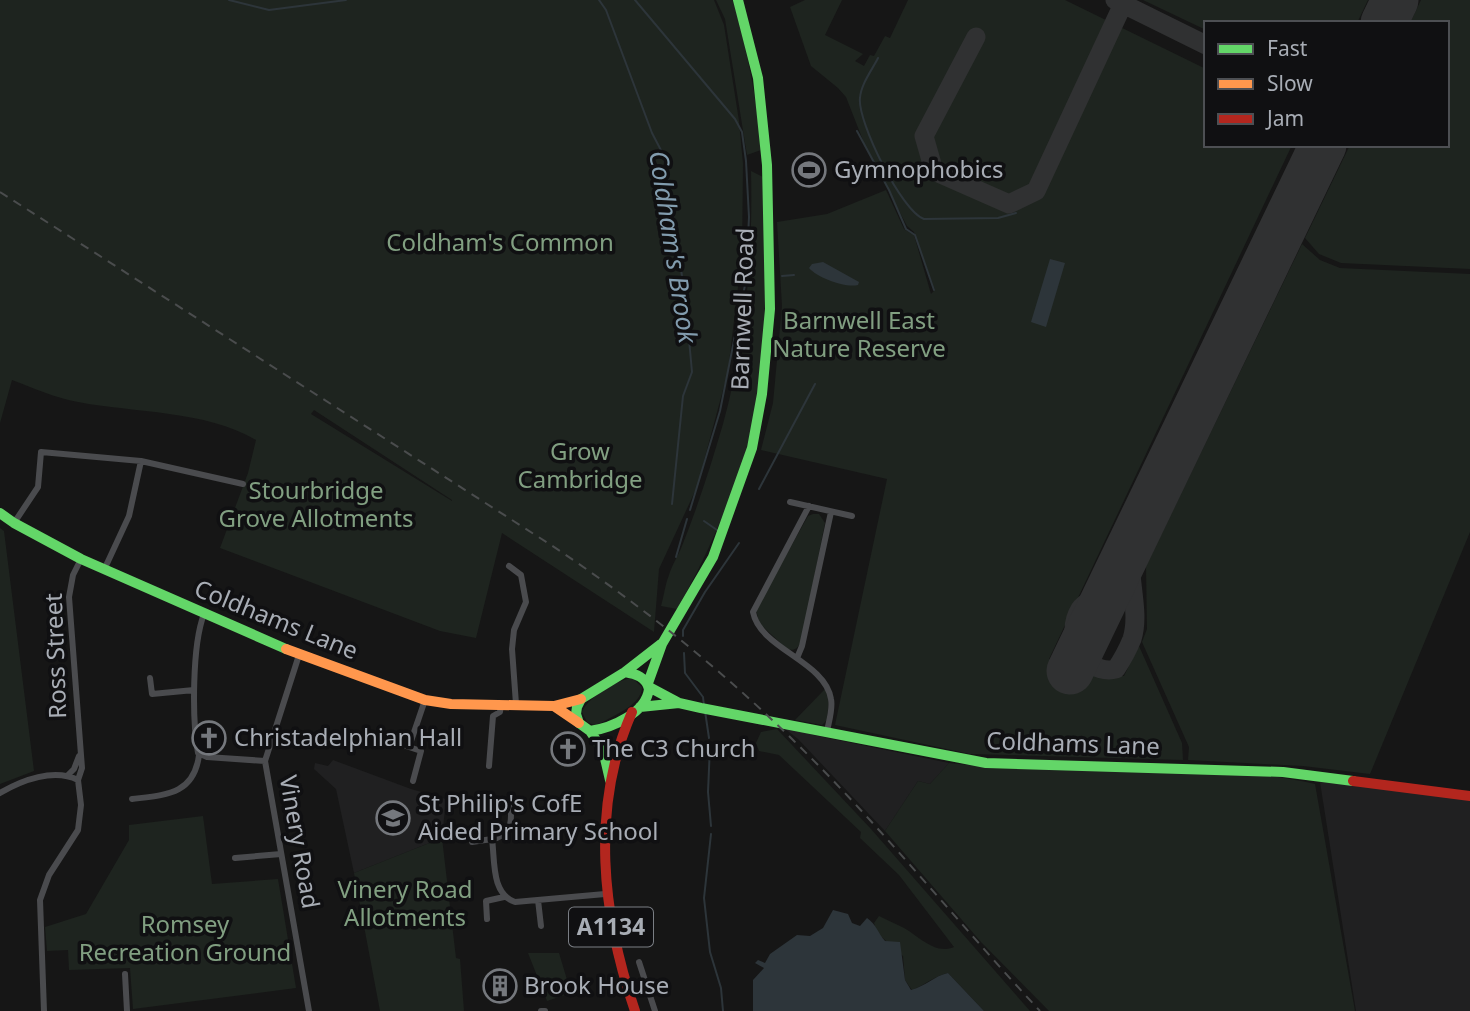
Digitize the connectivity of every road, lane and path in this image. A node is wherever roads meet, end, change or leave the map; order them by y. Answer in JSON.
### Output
{"nodes":[{"id":1,"x":738,"y":0,"type":"edge"},
{"id":2,"x":141,"y":461,"type":"junction"},
{"id":3,"x":243,"y":484,"type":"dead end"},
{"id":4,"x":790,"y":502,"type":"dead end"},
{"id":5,"x":809,"y":506,"type":"junction"},
{"id":6,"x":831,"y":512,"type":"junction"},
{"id":7,"x":0,"y":513,"type":"edge"},
{"id":8,"x":852,"y":516,"type":"dead end"},
{"id":9,"x":14,"y":523,"type":"junction"},
{"id":10,"x":81,"y":559,"type":"junction"},
{"id":11,"x":509,"y":566,"type":"dead end"},
{"id":12,"x":104,"y":569,"type":"junction"},
{"id":13,"x":204,"y":614,"type":"junction"},
{"id":14,"x":662,"y":643,"type":"junction"},
{"id":15,"x":299,"y":655,"type":"junction"},
{"id":16,"x":797,"y":658,"type":"junction"},
{"id":17,"x":625,"y":672,"type":"junction"},
{"id":18,"x":150,"y":677,"type":"dead end"},
{"id":19,"x":648,"y":685,"type":"junction"},
{"id":20,"x":194,"y":690,"type":"junction"},
{"id":21,"x":580,"y":699,"type":"junction"},
{"id":22,"x":425,"y":700,"type":"junction"},
{"id":23,"x":679,"y":703,"type":"junction"},
{"id":24,"x":485,"y":704,"type":"junction"},
{"id":25,"x":501,"y":704,"type":"junction"},
{"id":26,"x":516,"y":704,"type":"junction"},
{"id":27,"x":554,"y":706,"type":"junction"},
{"id":28,"x":636,"y":709,"type":"junction"},
{"id":29,"x":493,"y":716,"type":"junction"},
{"id":30,"x":579,"y":723,"type":"junction"},
{"id":31,"x":590,"y":731,"type":"junction"},
{"id":32,"x":827,"y":731,"type":"junction"},
{"id":33,"x":386,"y":739,"type":"dead end"},
{"id":34,"x":410,"y":747,"type":"junction"},
{"id":35,"x":79,"y":754,"type":"junction"},
{"id":36,"x":199,"y":755,"type":"junction"},
{"id":37,"x":265,"y":761,"type":"junction"},
{"id":38,"x":489,"y":766,"type":"dead end"},
{"id":39,"x":68,"y":775,"type":"junction"},
{"id":40,"x":78,"y":780,"type":"junction"},
{"id":41,"x":413,"y":782,"type":"dead end"},
{"id":42,"x":611,"y":783,"type":"junction"},
{"id":43,"x":0,"y":793,"type":"edge"},
{"id":44,"x":1470,"y":796,"type":"edge"},
{"id":45,"x":132,"y":799,"type":"dead end"},
{"id":46,"x":510,"y":800,"type":"dead end"},
{"id":47,"x":492,"y":839,"type":"junction"},
{"id":48,"x":472,"y":842,"type":"dead end"},
{"id":49,"x":281,"y":854,"type":"junction"},
{"id":50,"x":235,"y":858,"type":"dead end"},
{"id":51,"x":605,"y":894,"type":"junction"},
{"id":52,"x":504,"y":897,"type":"junction"},
{"id":53,"x":538,"y":900,"type":"junction"},
{"id":54,"x":487,"y":919,"type":"dead end"},
{"id":55,"x":541,"y":926,"type":"dead end"},
{"id":56,"x":639,"y":962,"type":"dead end"},
{"id":57,"x":125,"y":974,"type":"dead end"},
{"id":58,"x":44,"y":1011,"type":"edge"},
{"id":59,"x":127,"y":1011,"type":"edge"},
{"id":60,"x":310,"y":1011,"type":"edge"},
{"id":61,"x":635,"y":1011,"type":"edge"},
{"id":62,"x":655,"y":1011,"type":"edge"}],
"edges":[{"from":1,"to":14,"type":"street","name":"Barnwell Road","number":"A1134"},
{"from":2,"to":3,"type":"street"},
{"from":2,"to":9,"type":"street"},
{"from":2,"to":12,"type":"street"},
{"from":4,"to":5,"type":"street"},
{"from":5,"to":6,"type":"street"},
{"from":5,"to":16,"type":"street"},
{"from":6,"to":8,"type":"street"},
{"from":6,"to":16,"type":"street"},
{"from":7,"to":9,"type":"street","name":"Coldhams Lane"},
{"from":9,"to":10,"type":"street","name":"Coldhams Lane"},
{"from":10,"to":12,"type":"street","name":"Coldhams Lane"},
{"from":10,"to":35,"type":"street","name":"Ross Street"},
{"from":11,"to":26,"type":"street"},
{"from":12,"to":13,"type":"street","name":"Coldhams Lane"},
{"from":13,"to":15,"type":"street","name":"Coldhams Lane"},
{"from":13,"to":20,"type":"street"},
{"from":14,"to":17,"type":"street","name":"Barnwell Road","number":"A1134"},
{"from":14,"to":19,"type":"street","name":"Barnwell Road","number":"A1134"},
{"from":15,"to":22,"type":"street","name":"Coldhams Lane"},
{"from":15,"to":37,"type":"street"},
{"from":16,"to":32,"type":"street"},
{"from":17,"to":19,"type":"street","name":"Coldhams Lane"},
{"from":17,"to":21,"type":"street","number":"A1134"},
{"from":18,"to":20,"type":"street"},
{"from":19,"to":23,"type":"street","name":"Coldhams Lane"},
{"from":19,"to":28,"type":"street","number":"A1134"},
{"from":20,"to":36,"type":"street"},
{"from":21,"to":27,"type":"street","name":"Coldhams Lane"},
{"from":21,"to":30,"type":"street"},
{"from":22,"to":24,"type":"street","name":"Coldhams Lane"},
{"from":22,"to":34,"type":"street"},
{"from":23,"to":28,"type":"street","name":"Coldhams Lane"},
{"from":23,"to":32,"type":"street","name":"Coldhams Lane"},
{"from":24,"to":25,"type":"street","name":"Coldhams Lane"},
{"from":24,"to":29,"type":"street"},
{"from":25,"to":26,"type":"street","name":"Coldhams Lane"},
{"from":25,"to":29,"type":"street"},
{"from":26,"to":27,"type":"street","name":"Coldhams Lane"},
{"from":27,"to":30,"type":"street"},
{"from":28,"to":31,"type":"street"},
{"from":28,"to":42,"type":"street","number":"A1134"},
{"from":29,"to":38,"type":"street"},
{"from":30,"to":31,"type":"street","number":"A1134"},
{"from":31,"to":42,"type":"street","number":"A1134"},
{"from":32,"to":44,"type":"street","name":"Coldhams Lane"},
{"from":33,"to":34,"type":"street"},
{"from":34,"to":41,"type":"street"},
{"from":35,"to":39,"type":"street"},
{"from":35,"to":40,"type":"street","name":"Ross Street"},
{"from":36,"to":37,"type":"street","name":"Vinery Road"},
{"from":36,"to":45,"type":"street"},
{"from":37,"to":49,"type":"street","name":"Vinery Road"},
{"from":39,"to":40,"type":"street"},
{"from":39,"to":43,"type":"street"},
{"from":40,"to":58,"type":"street","name":"Ross Street"},
{"from":42,"to":51,"type":"street","number":"A1134"},
{"from":46,"to":47,"type":"street"},
{"from":47,"to":48,"type":"street"},
{"from":47,"to":52,"type":"street"},
{"from":49,"to":50,"type":"street"},
{"from":49,"to":60,"type":"street","name":"Vinery Road"},
{"from":51,"to":53,"type":"street"},
{"from":51,"to":61,"type":"street","number":"A1134"},
{"from":52,"to":53,"type":"street"},
{"from":52,"to":54,"type":"street"},
{"from":53,"to":55,"type":"street"},
{"from":56,"to":62,"type":"street"},
{"from":57,"to":59,"type":"street"}]}
